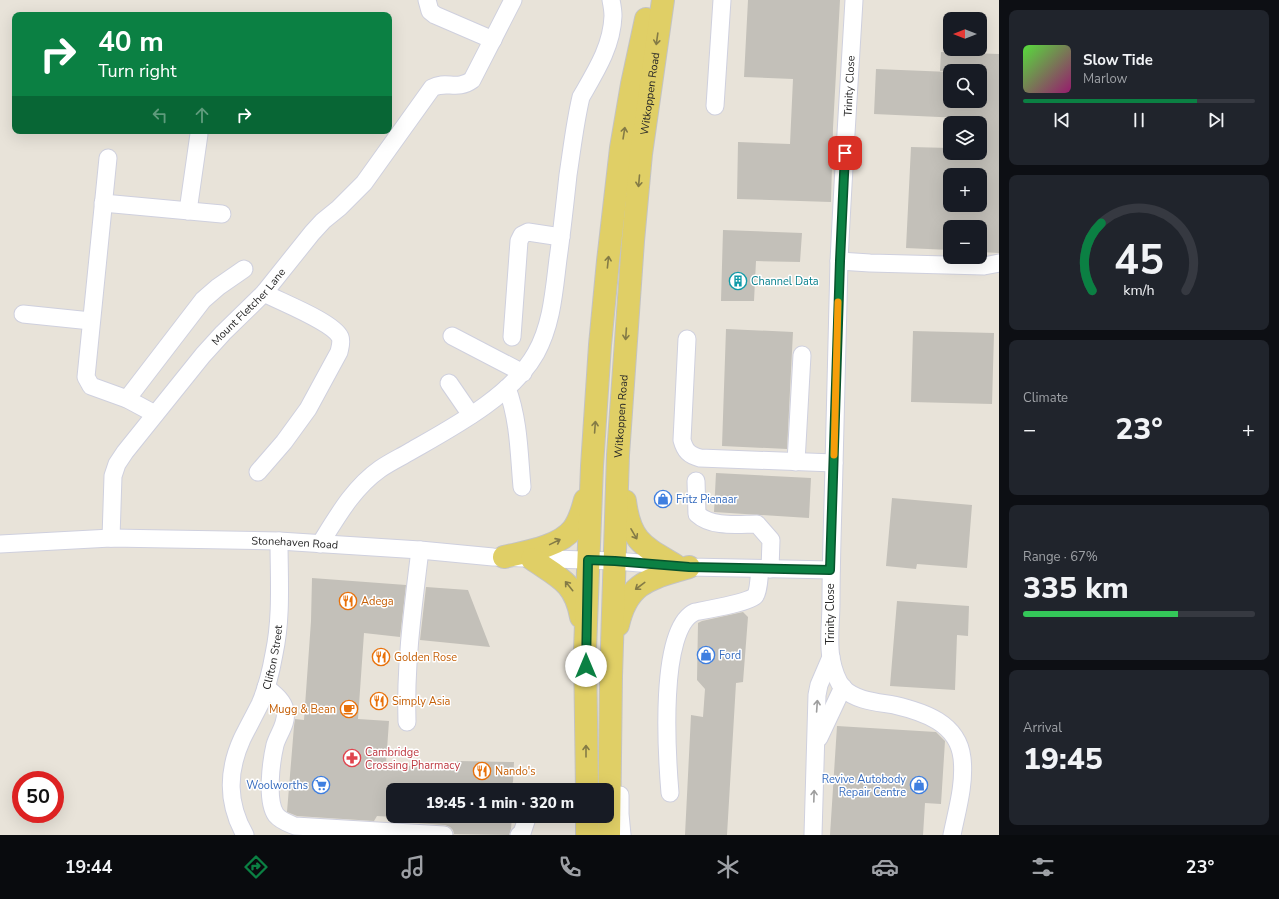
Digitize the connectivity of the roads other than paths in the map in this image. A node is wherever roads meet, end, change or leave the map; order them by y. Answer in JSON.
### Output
{"nodes":[{"id":1,"x":427,"y":0,"type":"edge"},
{"id":2,"x":513,"y":0,"type":"edge"},
{"id":3,"x":611,"y":0,"type":"edge"},
{"id":4,"x":650,"y":0,"type":"edge"},
{"id":5,"x":663,"y":0,"type":"edge"},
{"id":6,"x":722,"y":0,"type":"edge"},
{"id":7,"x":854,"y":0,"type":"edge"},
{"id":8,"x":493,"y":40,"type":"junction"},
{"id":9,"x":715,"y":106,"type":"dead end"},
{"id":10,"x":199,"y":134,"type":"dead end"},
{"id":11,"x":108,"y":158,"type":"dead end"},
{"id":12,"x":103,"y":203,"type":"junction"},
{"id":13,"x":188,"y":211,"type":"junction"},
{"id":14,"x":222,"y":214,"type":"dead end"},
{"id":15,"x":561,"y":237,"type":"junction"},
{"id":16,"x":840,"y":261,"type":"junction"},
{"id":17,"x":999,"y":263,"type":"edge"},
{"id":18,"x":244,"y":269,"type":"dead end"},
{"id":19,"x":264,"y":294,"type":"junction"},
{"id":20,"x":23,"y":314,"type":"dead end"},
{"id":21,"x":91,"y":321,"type":"junction"},
{"id":22,"x":452,"y":336,"type":"dead end"},
{"id":23,"x":512,"y":337,"type":"dead end"},
{"id":24,"x":687,"y":339,"type":"dead end"},
{"id":25,"x":802,"y":355,"type":"dead end"},
{"id":26,"x":523,"y":373,"type":"junction"},
{"id":27,"x":449,"y":383,"type":"dead end"},
{"id":28,"x":507,"y":388,"type":"junction"},
{"id":29,"x":128,"y":398,"type":"junction"},
{"id":30,"x":155,"y":414,"type":"junction"},
{"id":31,"x":471,"y":415,"type":"junction"},
{"id":32,"x":618,"y":455,"type":"junction"},
{"id":33,"x":796,"y":462,"type":"junction"},
{"id":34,"x":834,"y":463,"type":"junction"},
{"id":35,"x":592,"y":466,"type":"junction"},
{"id":36,"x":258,"y":472,"type":"dead end"},
{"id":37,"x":696,"y":481,"type":"dead end"},
{"id":38,"x":522,"y":487,"type":"dead end"},
{"id":39,"x":111,"y":538,"type":"junction"},
{"id":40,"x":278,"y":541,"type":"junction"},
{"id":41,"x":0,"y":544,"type":"edge"},
{"id":42,"x":320,"y":544,"type":"junction"},
{"id":43,"x":420,"y":550,"type":"junction"},
{"id":44,"x":504,"y":557,"type":"junction"},
{"id":45,"x":532,"y":559,"type":"junction"},
{"id":46,"x":588,"y":560,"type":"junction"},
{"id":47,"x":615,"y":561,"type":"junction"},
{"id":48,"x":682,"y":566,"type":"junction"},
{"id":49,"x":765,"y":569,"type":"junction"},
{"id":50,"x":830,"y":570,"type":"junction"},
{"id":51,"x":585,"y":650,"type":"junction"},
{"id":52,"x":831,"y":657,"type":"junction"},
{"id":53,"x":611,"y":676,"type":"junction"},
{"id":54,"x":266,"y":687,"type":"junction"},
{"id":55,"x":843,"y":687,"type":"junction"},
{"id":56,"x":407,"y":722,"type":"dead end"},
{"id":57,"x":611,"y":732,"type":"junction"},
{"id":58,"x":816,"y":745,"type":"junction"},
{"id":59,"x":587,"y":783,"type":"edge"},
{"id":60,"x":670,"y":793,"type":"dead end"},
{"id":61,"x":525,"y":823,"type":"edge"},
{"id":62,"x":587,"y":823,"type":"edge"},
{"id":63,"x":246,"y":835,"type":"edge"},
{"id":64,"x":444,"y":835,"type":"edge"},
{"id":65,"x":519,"y":835,"type":"edge"},
{"id":66,"x":587,"y":835,"type":"edge"},
{"id":67,"x":609,"y":835,"type":"edge"},
{"id":68,"x":622,"y":835,"type":"edge"},
{"id":69,"x":813,"y":835,"type":"edge"},
{"id":70,"x":952,"y":835,"type":"edge"}],
"edges":[{"from":1,"to":8,"type":"street"},
{"from":2,"to":8,"type":"street"},
{"from":3,"to":15,"type":"street"},
{"from":35,"to":4,"type":"main road","name":"Witkoppen Road","one_way":true},
{"from":5,"to":32,"type":"main road","name":"Witkoppen Road","one_way":true},
{"from":6,"to":9,"type":"street"},
{"from":7,"to":16,"type":"street","name":"Trinity Close"},
{"from":8,"to":19,"type":"street","name":"Mount Fletcher Lane"},
{"from":10,"to":13,"type":"street"},
{"from":11,"to":12,"type":"street"},
{"from":12,"to":13,"type":"street"},
{"from":12,"to":21,"type":"street"},
{"from":13,"to":14,"type":"street"},
{"from":15,"to":23,"type":"street"},
{"from":15,"to":26,"type":"street"},
{"from":16,"to":17,"type":"street"},
{"from":16,"to":34,"type":"street","name":"Trinity Close"},
{"from":18,"to":29,"type":"street"},
{"from":19,"to":30,"type":"street","name":"Mount Fletcher Lane"},
{"from":19,"to":36,"type":"street"},
{"from":20,"to":21,"type":"street"},
{"from":21,"to":29,"type":"street"},
{"from":22,"to":26,"type":"street"},
{"from":24,"to":33,"type":"street"},
{"from":25,"to":33,"type":"street"},
{"from":26,"to":28,"type":"street"},
{"from":27,"to":31,"type":"street"},
{"from":28,"to":31,"type":"street"},
{"from":28,"to":38,"type":"street"},
{"from":29,"to":30,"type":"street"},
{"from":30,"to":39,"type":"street","name":"Mount Fletcher Lane"},
{"from":31,"to":42,"type":"street"},
{"from":32,"to":47,"type":"main road","name":"Witkoppen Road"},
{"from":32,"to":48,"type":"main road","one_way":true},
{"from":33,"to":34,"type":"street"},
{"from":34,"to":50,"type":"street","name":"Trinity Close"},
{"from":44,"to":35,"type":"main road","one_way":true},
{"from":35,"to":46,"type":"main road","name":"Witkoppen Road"},
{"from":37,"to":49,"type":"street"},
{"from":39,"to":40,"type":"street","name":"Stonehaven Road"},
{"from":39,"to":41,"type":"street","name":"Stonehaven Road"},
{"from":40,"to":42,"type":"street","name":"Stonehaven Road"},
{"from":40,"to":54,"type":"street","name":"Clifton Street"},
{"from":42,"to":43,"type":"street","name":"Stonehaven Road"},
{"from":43,"to":44,"type":"street","name":"Stonehaven Road"},
{"from":43,"to":56,"type":"street"},
{"from":44,"to":45,"type":"street","name":"Stonehaven Road"},
{"from":45,"to":46,"type":"street","name":"Stonehaven Road"},
{"from":51,"to":45,"type":"main road","one_way":true},
{"from":46,"to":47,"type":"street","name":"Stonehaven Road"},
{"from":46,"to":51,"type":"main road","name":"Witkoppen Road"},
{"from":47,"to":48,"type":"street","name":"Stonehaven Road"},
{"from":47,"to":53,"type":"main road","name":"Witkoppen Road"},
{"from":48,"to":49,"type":"street","name":"Stonehaven Road"},
{"from":48,"to":53,"type":"main road","one_way":true},
{"from":49,"to":50,"type":"street","name":"Stonehaven Road"},
{"from":49,"to":60,"type":"street"},
{"from":50,"to":52,"type":"street","name":"Trinity Close"},
{"from":59,"to":51,"type":"main road","name":"Witkoppen Road","one_way":true},
{"from":52,"to":55,"type":"street","name":"Trinity Close"},
{"from":58,"to":52,"type":"street","one_way":true},
{"from":53,"to":57,"type":"main road","name":"Witkoppen Road"},
{"from":54,"to":63,"type":"street","name":"Clifton Street"},
{"from":54,"to":64,"type":"street"},
{"from":55,"to":58,"type":"street"},
{"from":55,"to":70,"type":"street"},
{"from":57,"to":67,"type":"main road","name":"Witkoppen Road"},
{"from":57,"to":68,"type":"street"},
{"from":69,"to":58,"type":"street","one_way":true},
{"from":61,"to":65,"type":"street"},
{"from":62,"to":66,"type":"main road"}]}
